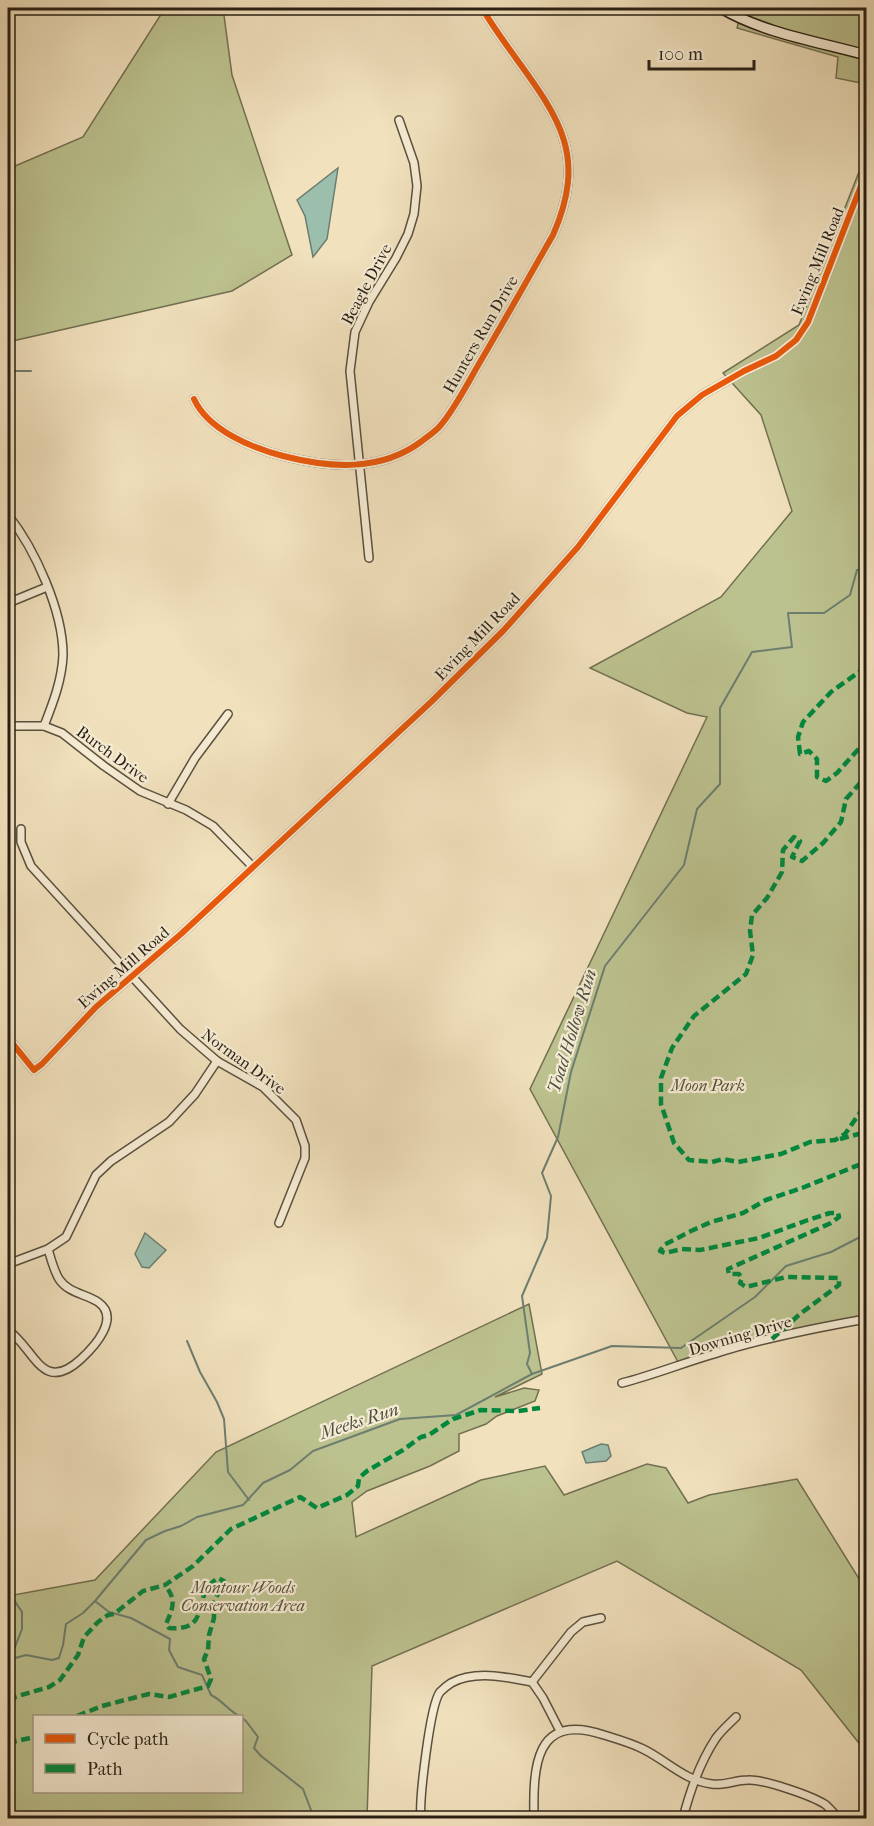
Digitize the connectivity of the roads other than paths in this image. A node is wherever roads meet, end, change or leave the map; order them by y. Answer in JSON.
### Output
{"nodes":[{"id":1,"x":482,"y":8,"type":"edge"},
{"id":2,"x":721,"y":8,"type":"edge"},
{"id":3,"x":867,"y":55,"type":"edge"},
{"id":4,"x":399,"y":120,"type":"dead end"},
{"id":5,"x":867,"y":173,"type":"edge"},
{"id":6,"x":194,"y":399,"type":"dead end"},
{"id":7,"x":358,"y":465,"type":"junction"},
{"id":8,"x":8,"y":515,"type":"edge"},
{"id":9,"x":369,"y":558,"type":"dead end"},
{"id":10,"x":47,"y":587,"type":"junction"},
{"id":11,"x":8,"y":603,"type":"edge"},
{"id":12,"x":228,"y":714,"type":"dead end"},
{"id":13,"x":8,"y":726,"type":"edge"},
{"id":14,"x":44,"y":726,"type":"junction"},
{"id":15,"x":168,"y":804,"type":"junction"},
{"id":16,"x":21,"y":829,"type":"dead end"},
{"id":17,"x":252,"y":867,"type":"junction"},
{"id":18,"x":131,"y":976,"type":"junction"},
{"id":19,"x":8,"y":1038,"type":"edge"},
{"id":20,"x":218,"y":1061,"type":"junction"},
{"id":21,"x":279,"y":1223,"type":"dead end"},
{"id":22,"x":48,"y":1249,"type":"junction"},
{"id":23,"x":8,"y":1264,"type":"edge"},
{"id":24,"x":867,"y":1319,"type":"edge"},
{"id":25,"x":8,"y":1330,"type":"edge"},
{"id":26,"x":622,"y":1383,"type":"dead end"},
{"id":27,"x":601,"y":1618,"type":"dead end"},
{"id":28,"x":532,"y":1682,"type":"junction"},
{"id":29,"x":736,"y":1717,"type":"dead end"},
{"id":30,"x":560,"y":1731,"type":"junction"},
{"id":31,"x":695,"y":1780,"type":"junction"},
{"id":32,"x":421,"y":1818,"type":"edge"},
{"id":33,"x":534,"y":1818,"type":"edge"},
{"id":34,"x":683,"y":1818,"type":"edge"},
{"id":35,"x":838,"y":1818,"type":"edge"}],
"edges":[{"from":1,"to":7,"type":"street","name":"Hunters Run Drive"},
{"from":2,"to":3,"type":"main road"},
{"from":4,"to":7,"type":"street","name":"Beagle Drive"},
{"from":5,"to":17,"type":"street","name":"Ewing Mill Road"},
{"from":6,"to":7,"type":"street","name":"Hunters Run Drive"},
{"from":7,"to":9,"type":"street","name":"Beagle Drive"},
{"from":8,"to":10,"type":"street"},
{"from":10,"to":11,"type":"street"},
{"from":10,"to":14,"type":"street"},
{"from":12,"to":15,"type":"street"},
{"from":13,"to":14,"type":"street","name":"Burch Drive"},
{"from":14,"to":15,"type":"street","name":"Burch Drive"},
{"from":15,"to":17,"type":"street","name":"Burch Drive"},
{"from":16,"to":18,"type":"street","name":"Norman Drive"},
{"from":17,"to":18,"type":"street","name":"Ewing Mill Road"},
{"from":18,"to":19,"type":"street","name":"Ewing Mill Road"},
{"from":18,"to":20,"type":"street","name":"Norman Drive"},
{"from":20,"to":21,"type":"street","name":"Norman Drive"},
{"from":20,"to":22,"type":"street"},
{"from":22,"to":23,"type":"street"},
{"from":22,"to":25,"type":"street"},
{"from":24,"to":26,"type":"street","name":"Downing Drive"},
{"from":27,"to":28,"type":"street"},
{"from":28,"to":30,"type":"street"},
{"from":28,"to":32,"type":"street"},
{"from":29,"to":31,"type":"street"},
{"from":30,"to":31,"type":"street"},
{"from":30,"to":33,"type":"street"},
{"from":31,"to":34,"type":"street"},
{"from":31,"to":35,"type":"street"}]}
